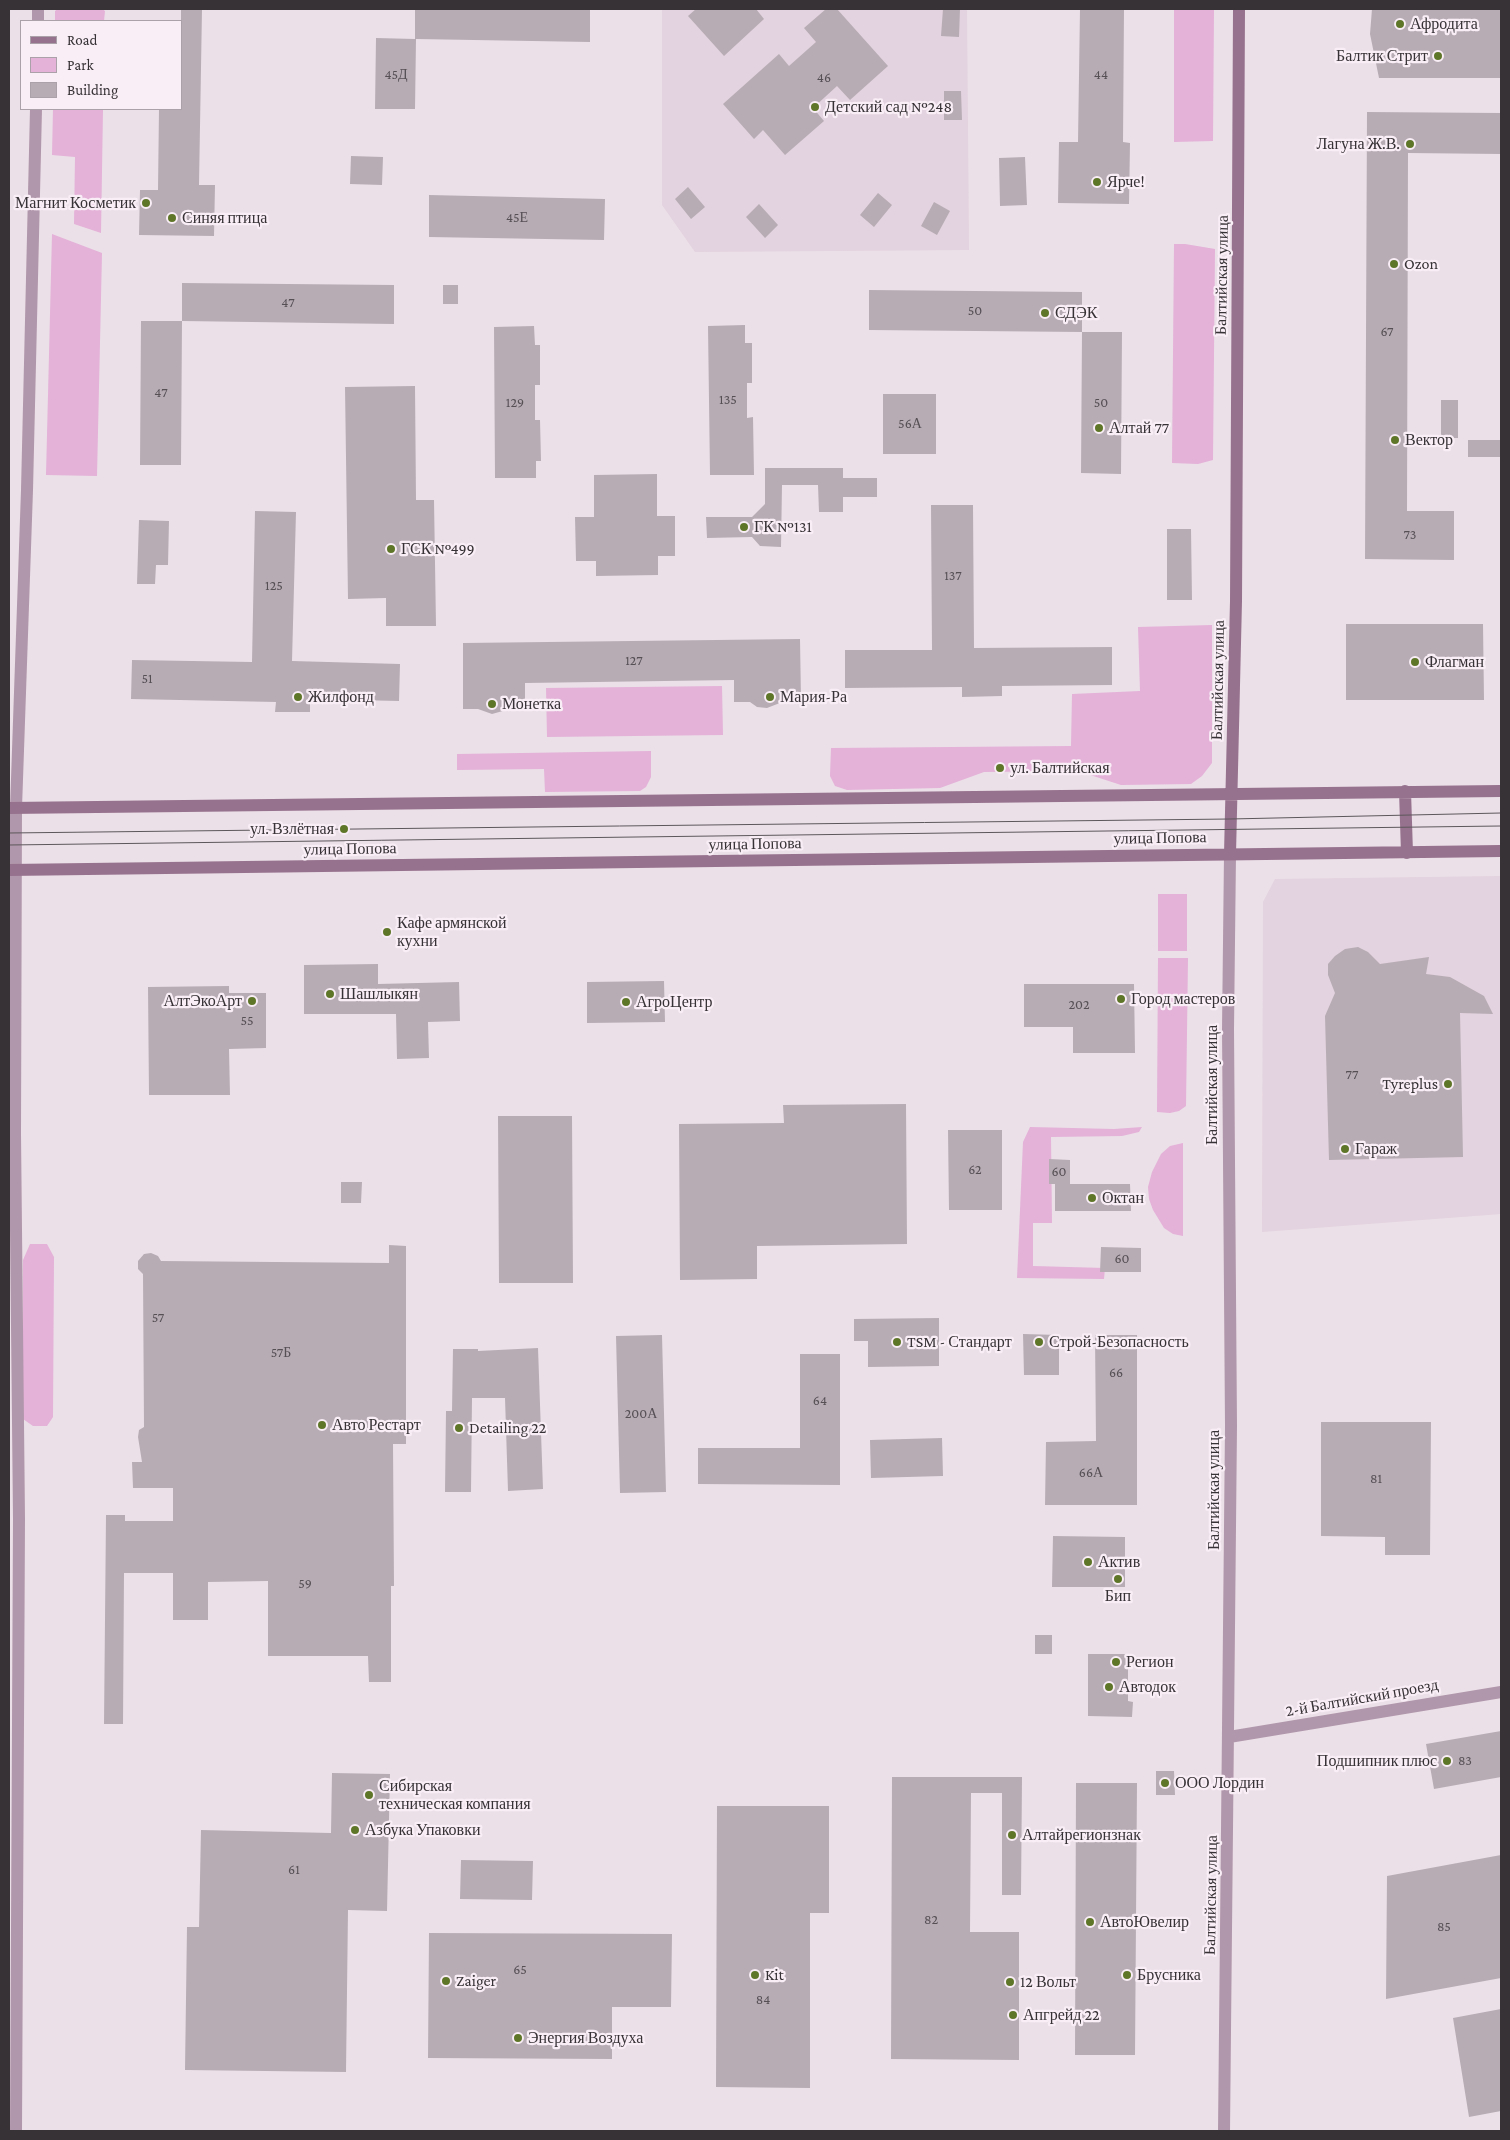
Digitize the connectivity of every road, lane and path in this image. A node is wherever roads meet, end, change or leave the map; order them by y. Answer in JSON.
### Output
{"nodes":[{"id":1,"x":1239,"y":9,"type":"edge"},
{"id":2,"x":36,"y":110,"type":"edge"},
{"id":3,"x":1501,"y":791,"type":"edge"},
{"id":4,"x":1405,"y":792,"type":"junction"},
{"id":5,"x":1232,"y":793,"type":"junction"},
{"id":6,"x":12,"y":808,"type":"edge"},
{"id":7,"x":1501,"y":851,"type":"edge"},
{"id":8,"x":1407,"y":852,"type":"junction"},
{"id":9,"x":1230,"y":854,"type":"junction"},
{"id":10,"x":12,"y":870,"type":"edge"},
{"id":11,"x":1501,"y":1692,"type":"edge"},
{"id":12,"x":1229,"y":1737,"type":"junction"},
{"id":13,"x":16,"y":2131,"type":"edge"},
{"id":14,"x":1224,"y":2131,"type":"edge"}],
"edges":[{"from":1,"to":5,"type":"main road","name":"Балтийская улица"},
{"from":2,"to":6,"type":"street"},
{"from":3,"to":4,"type":"main road"},
{"from":4,"to":5,"type":"main road"},
{"from":4,"to":8,"type":"main road"},
{"from":5,"to":6,"type":"main road"},
{"from":5,"to":9,"type":"main road","name":"Балтийская улица"},
{"from":6,"to":10,"type":"street"},
{"from":7,"to":8,"type":"main road","name":"улица Попова"},
{"from":8,"to":9,"type":"main road","name":"улица Попова"},
{"from":9,"to":10,"type":"main road","name":"улица Попова"},
{"from":9,"to":12,"type":"street","name":"Балтийская улица"},
{"from":10,"to":13,"type":"street"},
{"from":11,"to":12,"type":"street","name":"2-й Балтийский проезд"},
{"from":12,"to":14,"type":"street","name":"Балтийская улица"}]}
